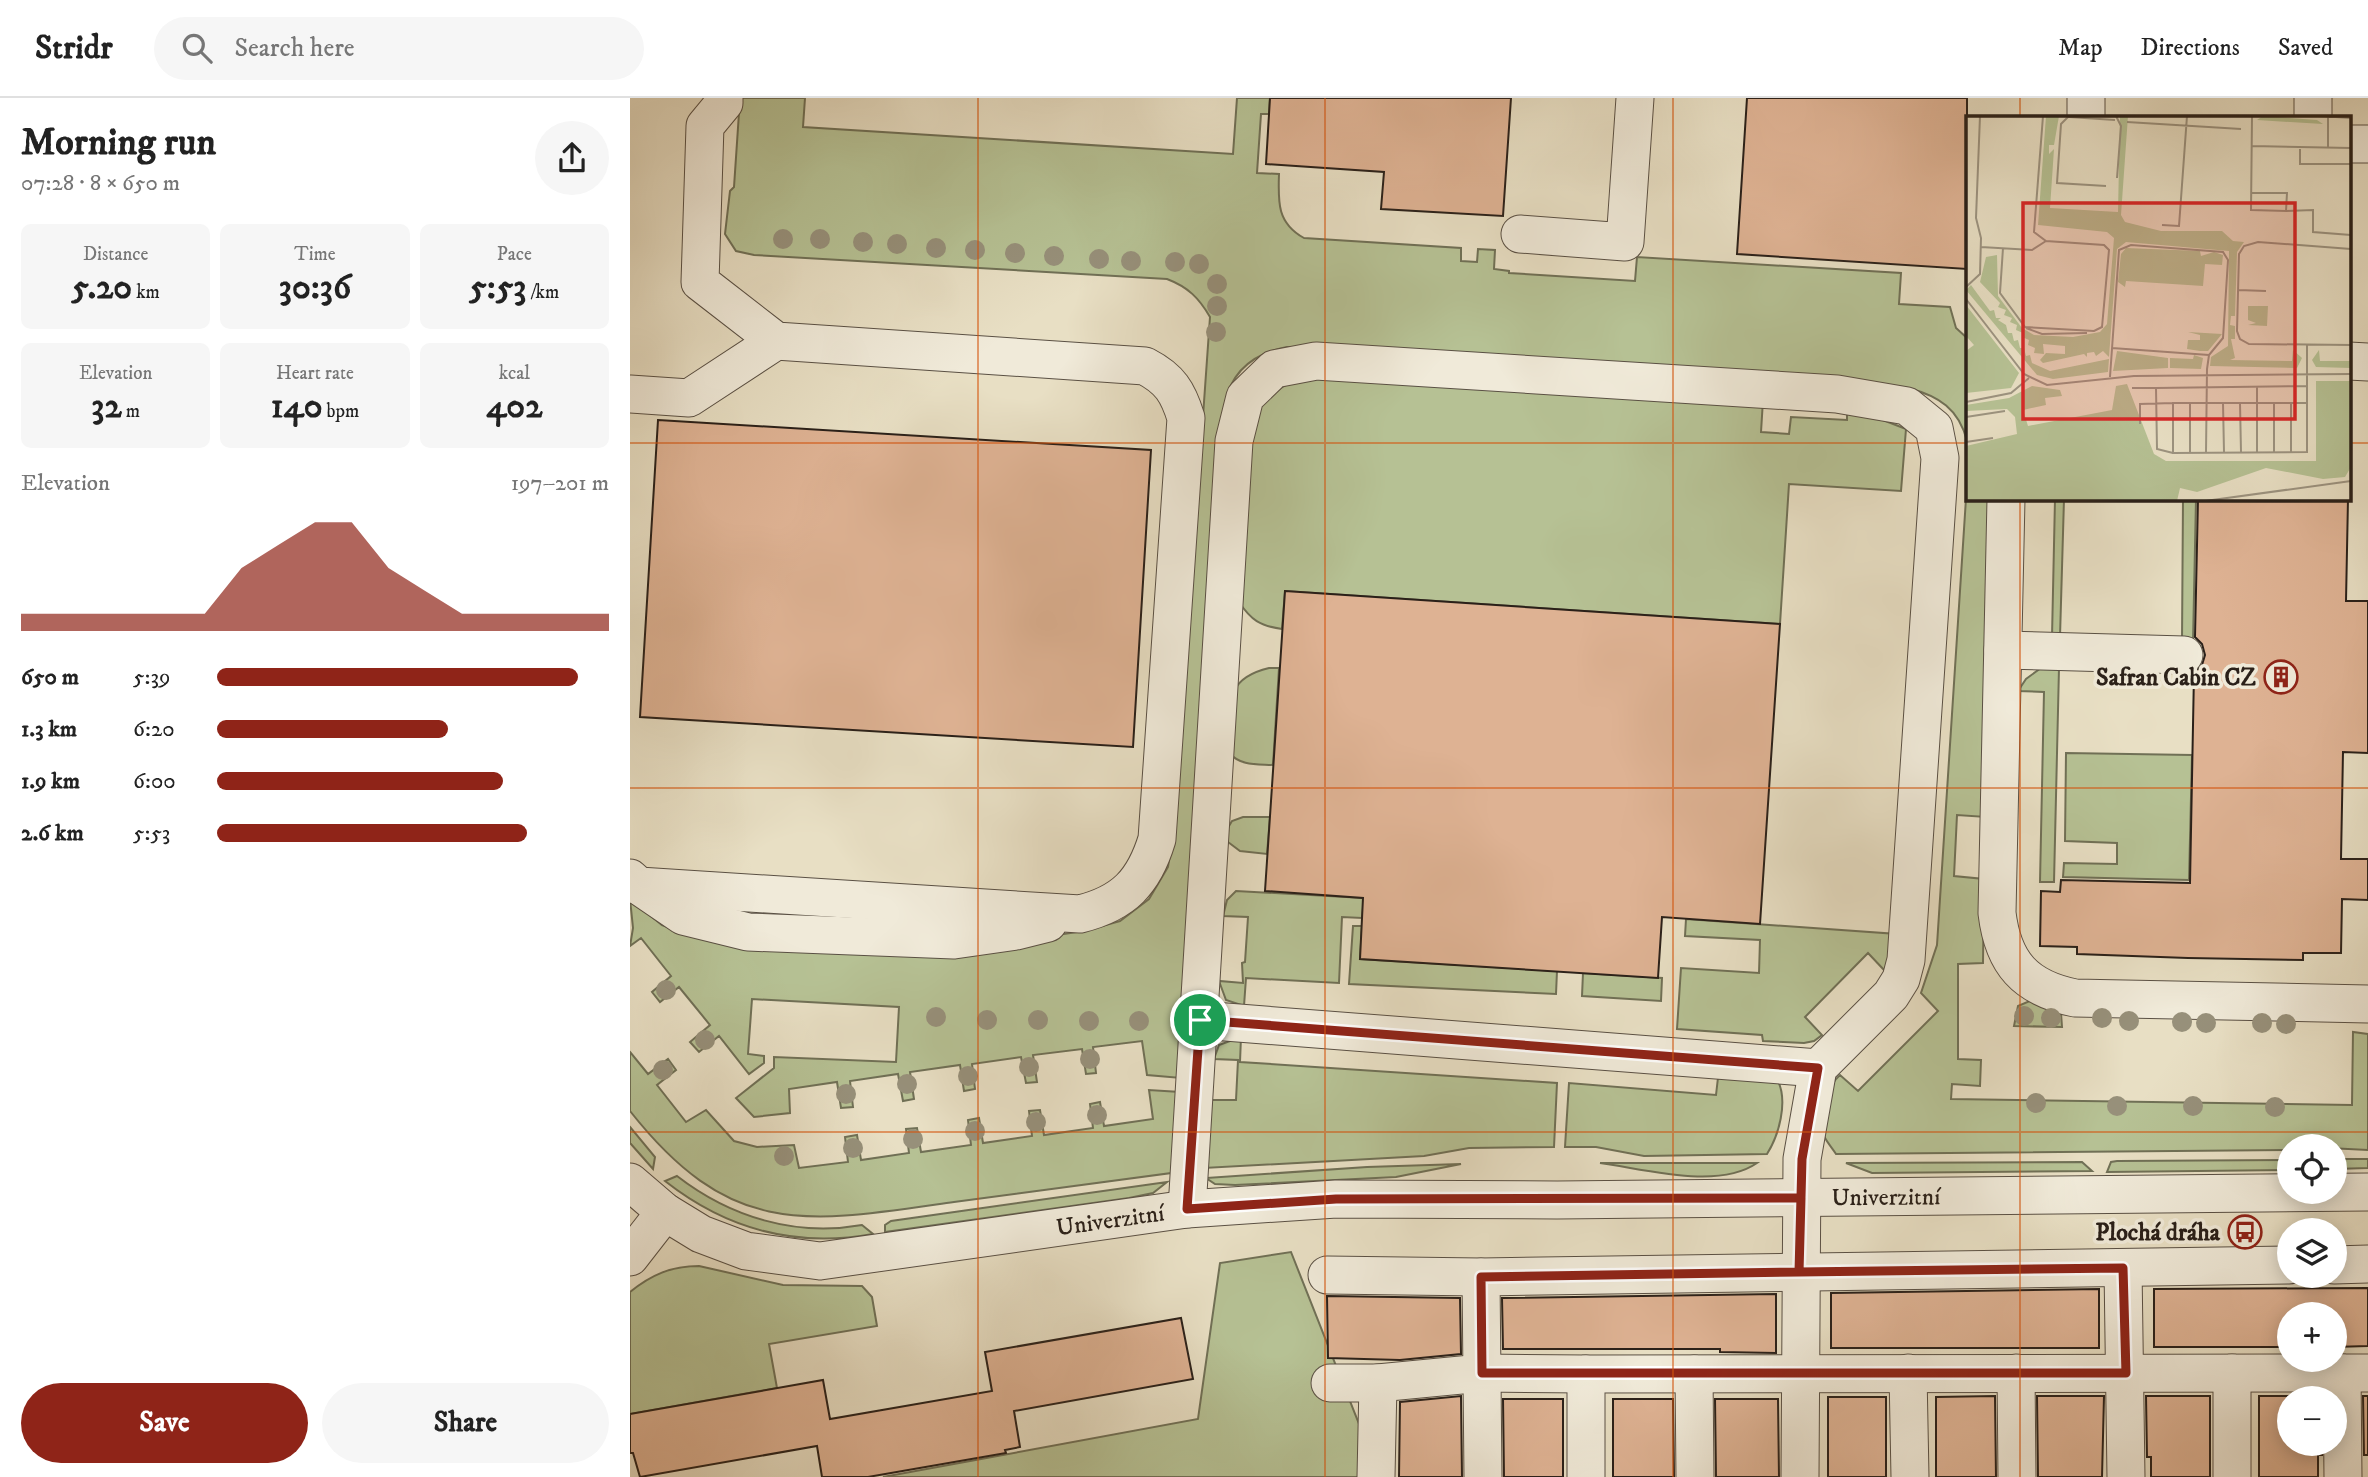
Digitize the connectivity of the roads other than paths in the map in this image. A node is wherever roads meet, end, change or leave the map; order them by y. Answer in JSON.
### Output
{"nodes":[{"id":1,"x":724,"y":98,"type":"edge"},
{"id":2,"x":1635,"y":98,"type":"edge"},
{"id":3,"x":2086,"y":98,"type":"edge"},
{"id":4,"x":2313,"y":98,"type":"edge"},
{"id":5,"x":2086,"y":116,"type":"edge"},
{"id":6,"x":2312,"y":116,"type":"edge"},
{"id":7,"x":2350,"y":144,"type":"edge"},
{"id":8,"x":2368,"y":144,"type":"edge"},
{"id":9,"x":1520,"y":234,"type":"dead end"},
{"id":10,"x":776,"y":341,"type":"junction"},
{"id":11,"x":2350,"y":361,"type":"edge"},
{"id":12,"x":2368,"y":362,"type":"edge"},
{"id":13,"x":630,"y":394,"type":"edge"},
{"id":14,"x":2006,"y":500,"type":"edge"},
{"id":15,"x":2003,"y":650,"type":"junction"},
{"id":16,"x":2185,"y":655,"type":"dead end"},
{"id":17,"x":634,"y":882,"type":"edge"},
{"id":18,"x":2368,"y":1004,"type":"edge"},
{"id":19,"x":1200,"y":1020,"type":"junction"},
{"id":20,"x":1818,"y":1068,"type":"junction"},
{"id":21,"x":630,"y":1182,"type":"edge"},
{"id":22,"x":2368,"y":1192,"type":"edge"},
{"id":23,"x":1801,"y":1198,"type":"junction"},
{"id":24,"x":1187,"y":1209,"type":"junction"},
{"id":25,"x":665,"y":1212,"type":"junction"},
{"id":26,"x":630,"y":1257,"type":"edge"},
{"id":27,"x":2368,"y":1264,"type":"edge"},
{"id":28,"x":2277,"y":1265,"type":"edge"},
{"id":29,"x":2347,"y":1265,"type":"edge"},
{"id":30,"x":2123,"y":1268,"type":"junction"},
{"id":31,"x":1799,"y":1272,"type":"junction"},
{"id":32,"x":1327,"y":1275,"type":"dead end"},
{"id":33,"x":1481,"y":1277,"type":"junction"},
{"id":34,"x":1482,"y":1373,"type":"junction"},
{"id":35,"x":1799,"y":1373,"type":"junction"},
{"id":36,"x":1908,"y":1373,"type":"junction"},
{"id":37,"x":2016,"y":1373,"type":"junction"},
{"id":38,"x":2126,"y":1373,"type":"junction"},
{"id":39,"x":2232,"y":1373,"type":"junction"},
{"id":40,"x":2355,"y":1373,"type":"edge"},
{"id":41,"x":1586,"y":1374,"type":"junction"},
{"id":42,"x":1695,"y":1374,"type":"junction"},
{"id":43,"x":1330,"y":1383,"type":"dead end"},
{"id":44,"x":1378,"y":1383,"type":"junction"},
{"id":45,"x":1376,"y":1477,"type":"edge"},
{"id":46,"x":1483,"y":1477,"type":"edge"},
{"id":47,"x":1586,"y":1477,"type":"edge"},
{"id":48,"x":1695,"y":1477,"type":"edge"},
{"id":49,"x":1800,"y":1477,"type":"edge"},
{"id":50,"x":1910,"y":1477,"type":"edge"},
{"id":51,"x":2017,"y":1477,"type":"edge"},
{"id":52,"x":2126,"y":1477,"type":"edge"},
{"id":53,"x":2232,"y":1477,"type":"edge"},
{"id":54,"x":2343,"y":1477,"type":"edge"}],
"edges":[{"from":1,"to":10,"type":"street"},
{"from":2,"to":9,"type":"street"},
{"from":3,"to":5,"type":"street"},
{"from":4,"to":6,"type":"street"},
{"from":7,"to":8,"type":"street"},
{"from":10,"to":13,"type":"street"},
{"from":10,"to":17,"type":"street"},
{"from":11,"to":12,"type":"street"},
{"from":14,"to":15,"type":"street"},
{"from":15,"to":16,"type":"street"},
{"from":15,"to":18,"type":"street"},
{"from":19,"to":20,"type":"street"},
{"from":19,"to":20,"type":"street"},
{"from":19,"to":24,"type":"street"},
{"from":20,"to":23,"type":"street"},
{"from":21,"to":25,"type":"street","name":"Univerzitní"},
{"from":22,"to":23,"type":"street","name":"Univerzitní"},
{"from":23,"to":24,"type":"street","name":"Univerzitní"},
{"from":23,"to":31,"type":"street"},
{"from":24,"to":25,"type":"street","name":"Univerzitní"},
{"from":25,"to":26,"type":"street"},
{"from":27,"to":29,"type":"street"},
{"from":28,"to":30,"type":"street"},
{"from":30,"to":31,"type":"street"},
{"from":30,"to":38,"type":"street"},
{"from":31,"to":33,"type":"street"},
{"from":31,"to":35,"type":"street"},
{"from":32,"to":33,"type":"street"},
{"from":33,"to":34,"type":"street"},
{"from":34,"to":41,"type":"street"},
{"from":34,"to":44,"type":"street"},
{"from":34,"to":46,"type":"street"},
{"from":35,"to":36,"type":"street"},
{"from":35,"to":42,"type":"street"},
{"from":35,"to":49,"type":"street"},
{"from":36,"to":37,"type":"street"},
{"from":36,"to":50,"type":"street"},
{"from":37,"to":38,"type":"street"},
{"from":37,"to":51,"type":"street"},
{"from":38,"to":39,"type":"street"},
{"from":38,"to":52,"type":"street"},
{"from":39,"to":40,"type":"street"},
{"from":39,"to":53,"type":"street"},
{"from":40,"to":54,"type":"street"},
{"from":41,"to":42,"type":"street"},
{"from":41,"to":47,"type":"street"},
{"from":42,"to":48,"type":"street"},
{"from":43,"to":44,"type":"street"},
{"from":44,"to":45,"type":"street"}]}
